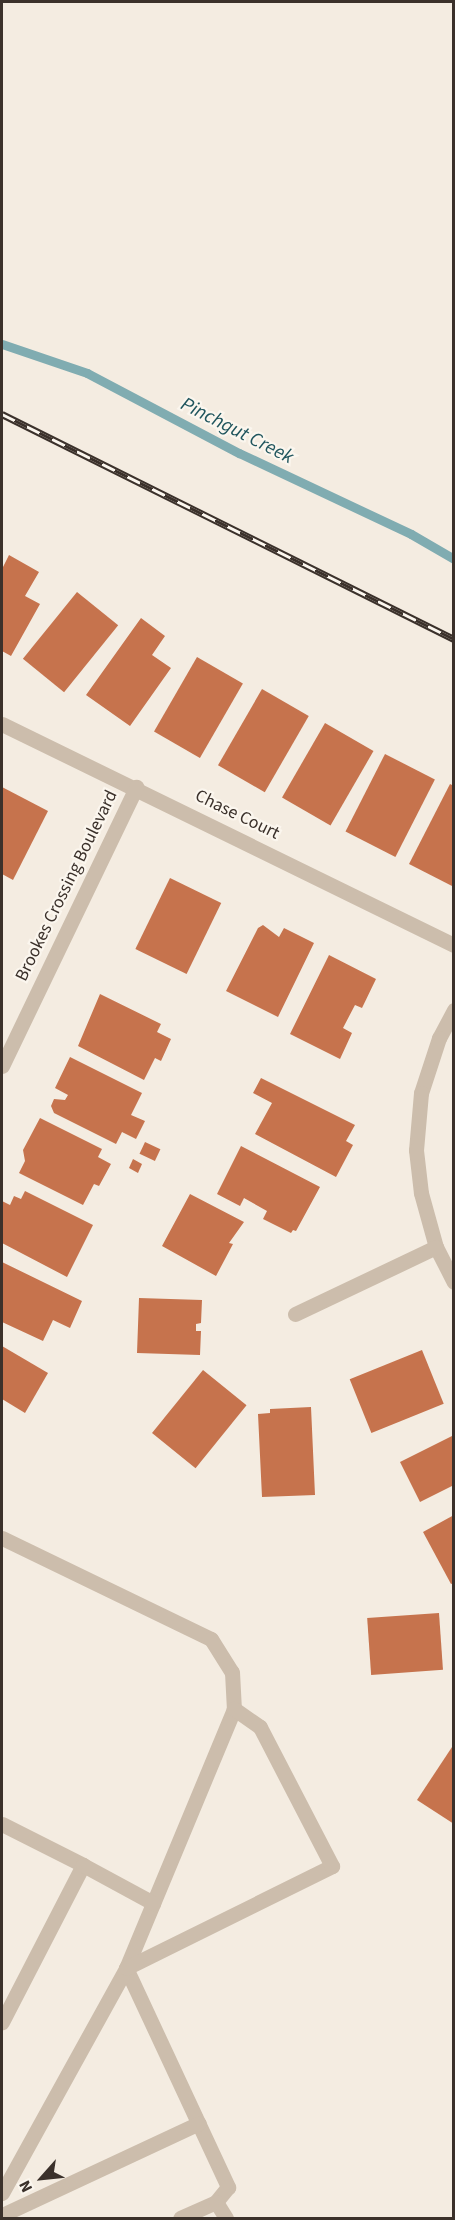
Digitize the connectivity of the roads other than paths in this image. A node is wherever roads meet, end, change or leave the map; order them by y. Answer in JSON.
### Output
{"nodes":[{"id":1,"x":2,"y":724,"type":"edge"},
{"id":2,"x":136,"y":787,"type":"junction"},
{"id":3,"x":453,"y":945,"type":"edge"},
{"id":4,"x":453,"y":1010,"type":"edge"},
{"id":5,"x":2,"y":1066,"type":"edge"},
{"id":6,"x":435,"y":1247,"type":"junction"},
{"id":7,"x":453,"y":1282,"type":"edge"},
{"id":8,"x":296,"y":1314,"type":"dead end"},
{"id":9,"x":2,"y":1538,"type":"edge"},
{"id":10,"x":234,"y":1709,"type":"junction"},
{"id":11,"x":2,"y":1824,"type":"edge"},
{"id":12,"x":83,"y":1865,"type":"junction"},
{"id":13,"x":153,"y":1903,"type":"junction"},
{"id":14,"x":126,"y":1968,"type":"junction"},
{"id":15,"x":2,"y":2022,"type":"edge"},
{"id":16,"x":199,"y":2123,"type":"junction"},
{"id":17,"x":2,"y":2193,"type":"edge"},
{"id":18,"x":216,"y":2202,"type":"junction"},
{"id":19,"x":2,"y":2215,"type":"edge"},
{"id":20,"x":180,"y":2218,"type":"edge"},
{"id":21,"x":226,"y":2218,"type":"edge"}],
"edges":[{"from":1,"to":2,"type":"street","name":"Chase Court"},
{"from":2,"to":3,"type":"street","name":"Chase Court"},
{"from":2,"to":5,"type":"street","name":"Brookes Crossing Boulevard"},
{"from":4,"to":6,"type":"street"},
{"from":6,"to":7,"type":"street"},
{"from":6,"to":8,"type":"street"},
{"from":9,"to":10,"type":"street"},
{"from":10,"to":13,"type":"street"},
{"from":10,"to":14,"type":"street"},
{"from":11,"to":12,"type":"street"},
{"from":12,"to":13,"type":"street"},
{"from":12,"to":15,"type":"street"},
{"from":13,"to":14,"type":"street"},
{"from":14,"to":16,"type":"street"},
{"from":14,"to":17,"type":"street"},
{"from":16,"to":18,"type":"street"},
{"from":16,"to":19,"type":"street"},
{"from":18,"to":20,"type":"street"},
{"from":18,"to":21,"type":"street"}]}
